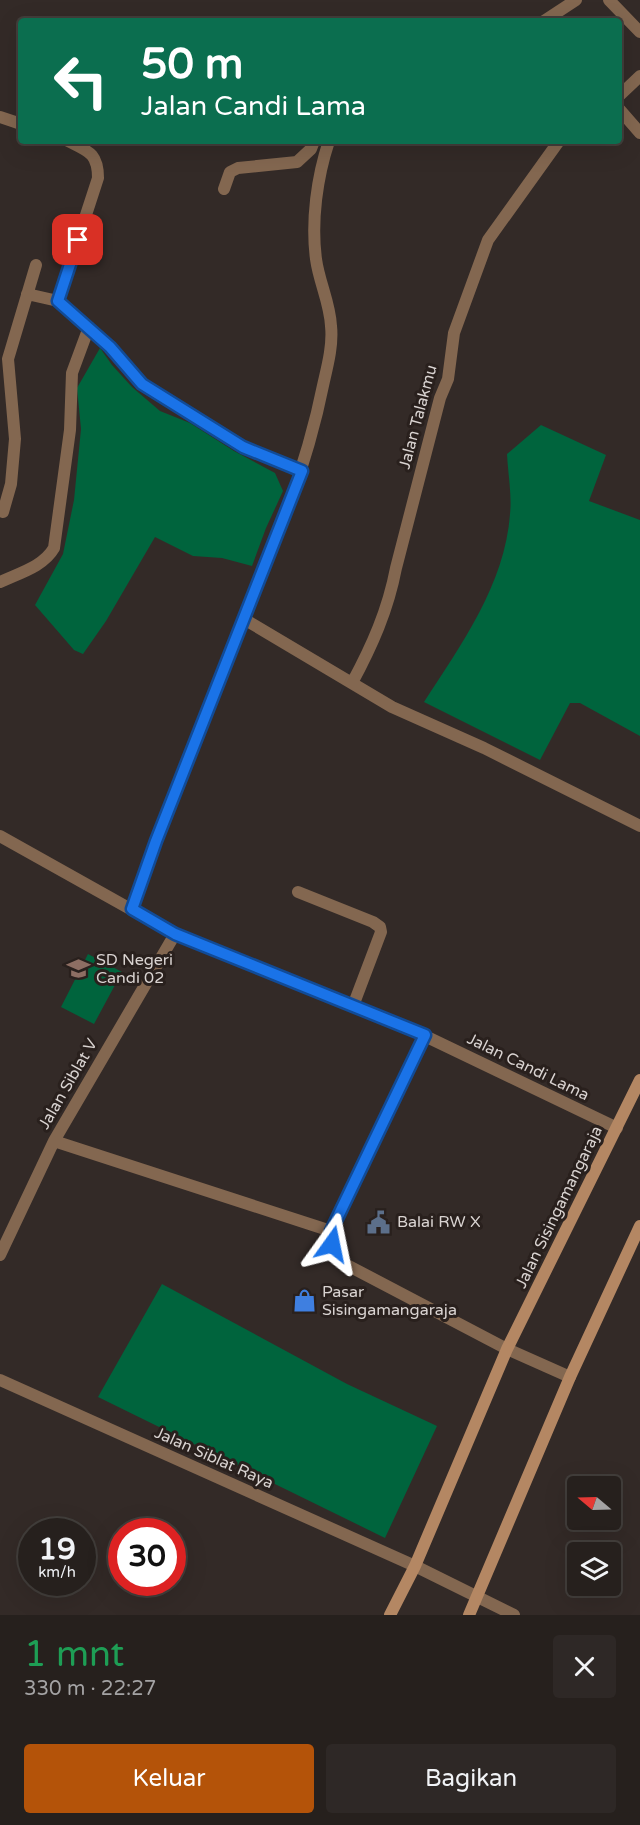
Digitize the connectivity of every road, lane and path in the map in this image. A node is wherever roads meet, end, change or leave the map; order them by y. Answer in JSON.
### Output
{"nodes":[{"id":1,"x":576,"y":0,"type":"edge"},
{"id":2,"x":609,"y":0,"type":"edge"},
{"id":3,"x":549,"y":18,"type":"edge"},
{"id":4,"x":640,"y":32,"type":"edge"},
{"id":5,"x":640,"y":76,"type":"edge"},
{"id":6,"x":622,"y":93,"type":"edge"},
{"id":7,"x":622,"y":112,"type":"edge"},
{"id":8,"x":0,"y":117,"type":"edge"},
{"id":9,"x":18,"y":123,"type":"edge"},
{"id":10,"x":640,"y":133,"type":"edge"},
{"id":11,"x":74,"y":144,"type":"edge"},
{"id":12,"x":313,"y":144,"type":"edge"},
{"id":13,"x":328,"y":144,"type":"edge"},
{"id":14,"x":557,"y":144,"type":"edge"},
{"id":15,"x":224,"y":189,"type":"dead end"},
{"id":16,"x":36,"y":265,"type":"dead end"},
{"id":17,"x":27,"y":294,"type":"junction"},
{"id":18,"x":58,"y":301,"type":"junction"},
{"id":19,"x":89,"y":327,"type":"junction"},
{"id":20,"x":302,"y":471,"type":"junction"},
{"id":21,"x":3,"y":512,"type":"dead end"},
{"id":22,"x":0,"y":582,"type":"edge"},
{"id":23,"x":244,"y":619,"type":"junction"},
{"id":24,"x":352,"y":683,"type":"junction"},
{"id":25,"x":640,"y":826,"type":"edge"},
{"id":26,"x":0,"y":837,"type":"edge"},
{"id":27,"x":298,"y":892,"type":"dead end"},
{"id":28,"x":132,"y":909,"type":"junction"},
{"id":29,"x":175,"y":934,"type":"junction"},
{"id":30,"x":353,"y":1006,"type":"junction"},
{"id":31,"x":425,"y":1035,"type":"junction"},
{"id":32,"x":640,"y":1080,"type":"edge"},
{"id":33,"x":616,"y":1128,"type":"junction"},
{"id":34,"x":54,"y":1141,"type":"junction"},
{"id":35,"x":640,"y":1226,"type":"edge"},
{"id":36,"x":331,"y":1231,"type":"junction"},
{"id":37,"x":0,"y":1255,"type":"edge"},
{"id":38,"x":507,"y":1349,"type":"junction"},
{"id":39,"x":570,"y":1377,"type":"junction"},
{"id":40,"x":0,"y":1380,"type":"edge"},
{"id":41,"x":415,"y":1566,"type":"junction"},
{"id":42,"x":479,"y":1596,"type":"junction"},
{"id":43,"x":390,"y":1615,"type":"edge"},
{"id":44,"x":469,"y":1615,"type":"edge"},
{"id":45,"x":514,"y":1615,"type":"edge"}],
"edges":[{"from":1,"to":3,"type":"street"},
{"from":2,"to":4,"type":"street"},
{"from":5,"to":6,"type":"street"},
{"from":7,"to":10,"type":"street"},
{"from":8,"to":9,"type":"street"},
{"from":11,"to":18,"type":"street"},
{"from":12,"to":15,"type":"street"},
{"from":13,"to":20,"type":"street"},
{"from":14,"to":24,"type":"street","name":"Jalan Talakmu"},
{"from":16,"to":17,"type":"street"},
{"from":17,"to":18,"type":"street"},
{"from":17,"to":21,"type":"street"},
{"from":18,"to":19,"type":"street"},
{"from":19,"to":20,"type":"street"},
{"from":19,"to":22,"type":"street"},
{"from":20,"to":23,"type":"street"},
{"from":23,"to":24,"type":"street"},
{"from":23,"to":28,"type":"street"},
{"from":24,"to":25,"type":"street"},
{"from":26,"to":28,"type":"street","name":"Jalan Candi Lama"},
{"from":27,"to":30,"type":"street"},
{"from":28,"to":29,"type":"street","name":"Jalan Candi Lama"},
{"from":29,"to":30,"type":"street","name":"Jalan Candi Lama"},
{"from":29,"to":34,"type":"street","name":"Jalan Siblat V"},
{"from":30,"to":31,"type":"street","name":"Jalan Candi Lama"},
{"from":31,"to":33,"type":"street","name":"Jalan Candi Lama"},
{"from":31,"to":36,"type":"street"},
{"from":32,"to":33,"type":"main road","name":"Jalan Sisingamangaraja"},
{"from":33,"to":38,"type":"main road","name":"Jalan Sisingamangaraja"},
{"from":34,"to":36,"type":"street"},
{"from":34,"to":37,"type":"street","name":"Jalan Siblat V"},
{"from":35,"to":39,"type":"main road"},
{"from":36,"to":38,"type":"street"},
{"from":38,"to":39,"type":"street"},
{"from":38,"to":41,"type":"main road","name":"Jalan Sisingamangaraja"},
{"from":39,"to":42,"type":"main road"},
{"from":40,"to":41,"type":"street","name":"Jalan Siblat Raya"},
{"from":41,"to":42,"type":"street"},
{"from":41,"to":43,"type":"main road","name":"Jalan Sisingamangaraja"},
{"from":42,"to":44,"type":"main road"},
{"from":42,"to":45,"type":"street"}]}
